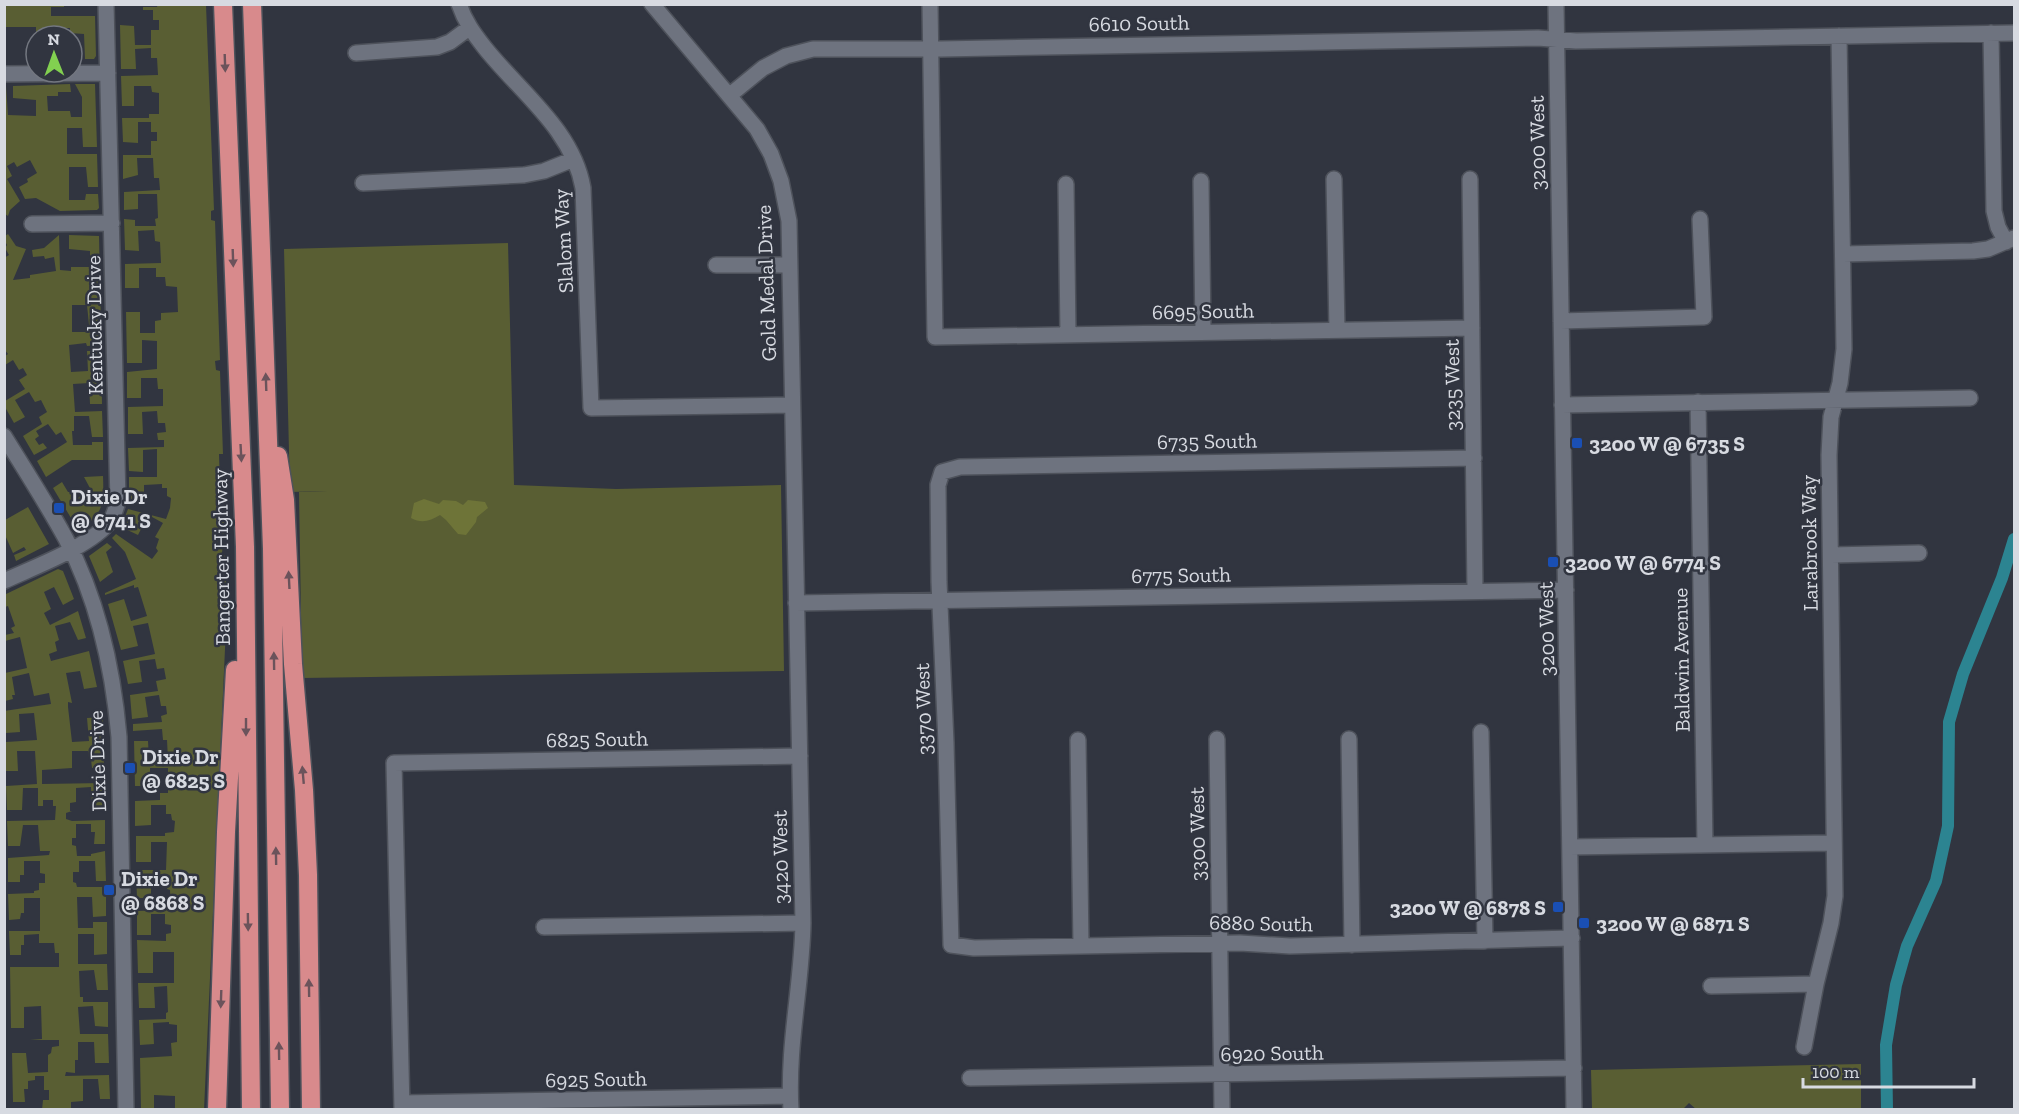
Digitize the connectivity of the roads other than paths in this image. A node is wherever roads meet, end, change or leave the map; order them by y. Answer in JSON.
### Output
{"nodes":[{"id":1,"x":106,"y":4,"type":"edge"},
{"id":2,"x":223,"y":4,"type":"edge"},
{"id":3,"x":252,"y":4,"type":"edge"},
{"id":4,"x":459,"y":4,"type":"edge"},
{"id":5,"x":652,"y":4,"type":"edge"},
{"id":6,"x":930,"y":4,"type":"edge"},
{"id":7,"x":1556,"y":4,"type":"edge"},
{"id":8,"x":469,"y":28,"type":"junction"},
{"id":9,"x":1991,"y":33,"type":"junction"},
{"id":10,"x":2014,"y":33,"type":"edge"},
{"id":11,"x":1839,"y":36,"type":"junction"},
{"id":12,"x":1557,"y":39,"type":"junction"},
{"id":13,"x":931,"y":49,"type":"junction"},
{"id":14,"x":356,"y":53,"type":"dead end"},
{"id":15,"x":108,"y":73,"type":"junction"},
{"id":16,"x":4,"y":74,"type":"edge"},
{"id":17,"x":730,"y":95,"type":"junction"},
{"id":18,"x":574,"y":159,"type":"junction"},
{"id":19,"x":1334,"y":179,"type":"dead end"},
{"id":20,"x":1470,"y":179,"type":"dead end"},
{"id":21,"x":1201,"y":181,"type":"dead end"},
{"id":22,"x":363,"y":183,"type":"dead end"},
{"id":23,"x":1066,"y":184,"type":"dead end"},
{"id":24,"x":1700,"y":219,"type":"dead end"},
{"id":25,"x":112,"y":223,"type":"junction"},
{"id":26,"x":32,"y":224,"type":"dead end"},
{"id":27,"x":2010,"y":240,"type":"edge"},
{"id":28,"x":1843,"y":255,"type":"junction"},
{"id":29,"x":716,"y":265,"type":"dead end"},
{"id":30,"x":789,"y":265,"type":"junction"},
{"id":31,"x":1561,"y":321,"type":"junction"},
{"id":32,"x":1472,"y":328,"type":"junction"},
{"id":33,"x":1337,"y":330,"type":"junction"},
{"id":34,"x":1203,"y":332,"type":"junction"},
{"id":35,"x":1068,"y":334,"type":"junction"},
{"id":36,"x":1970,"y":398,"type":"dead end"},
{"id":37,"x":1835,"y":400,"type":"junction"},
{"id":38,"x":1698,"y":402,"type":"junction"},
{"id":39,"x":791,"y":405,"type":"junction"},
{"id":40,"x":1562,"y":405,"type":"junction"},
{"id":41,"x":267,"y":412,"type":"junction"},
{"id":42,"x":4,"y":436,"type":"edge"},
{"id":43,"x":1474,"y":458,"type":"junction"},
{"id":44,"x":942,"y":472,"type":"joint"},
{"id":45,"x":71,"y":549,"type":"junction"},
{"id":46,"x":1919,"y":553,"type":"dead end"},
{"id":47,"x":1831,"y":555,"type":"junction"},
{"id":48,"x":4,"y":581,"type":"edge"},
{"id":49,"x":246,"y":585,"type":"junction"},
{"id":50,"x":1566,"y":590,"type":"junction"},
{"id":51,"x":1475,"y":591,"type":"junction"},
{"id":52,"x":940,"y":600,"type":"junction"},
{"id":53,"x":796,"y":603,"type":"junction"},
{"id":54,"x":1481,"y":732,"type":"dead end"},
{"id":55,"x":1216,"y":739,"type":"dead end"},
{"id":56,"x":1349,"y":739,"type":"dead end"},
{"id":57,"x":1077,"y":740,"type":"dead end"},
{"id":58,"x":800,"y":756,"type":"junction"},
{"id":59,"x":1834,"y":843,"type":"junction"},
{"id":60,"x":1705,"y":845,"type":"junction"},
{"id":61,"x":1570,"y":847,"type":"junction"},
{"id":62,"x":803,"y":922,"type":"junction"},
{"id":63,"x":544,"y":927,"type":"dead end"},
{"id":64,"x":1572,"y":938,"type":"junction"},
{"id":65,"x":1485,"y":941,"type":"junction"},
{"id":66,"x":1220,"y":943,"type":"junction"},
{"id":67,"x":951,"y":945,"type":"joint"},
{"id":68,"x":1081,"y":945,"type":"junction"},
{"id":69,"x":1352,"y":945,"type":"junction"},
{"id":70,"x":1815,"y":984,"type":"junction"},
{"id":71,"x":1711,"y":986,"type":"dead end"},
{"id":72,"x":1804,"y":1047,"type":"dead end"},
{"id":73,"x":1574,"y":1068,"type":"junction"},
{"id":74,"x":1222,"y":1075,"type":"junction"},
{"id":75,"x":970,"y":1078,"type":"dead end"},
{"id":76,"x":790,"y":1103,"type":"edge"},
{"id":77,"x":402,"y":1106,"type":"edge"},
{"id":78,"x":126,"y":1110,"type":"edge"},
{"id":79,"x":217,"y":1110,"type":"edge"},
{"id":80,"x":251,"y":1110,"type":"edge"},
{"id":81,"x":280,"y":1110,"type":"edge"},
{"id":82,"x":311,"y":1110,"type":"edge"},
{"id":83,"x":1222,"y":1110,"type":"edge"},
{"id":84,"x":1575,"y":1110,"type":"edge"}],
"edges":[{"from":1,"to":15,"type":"street","name":"Kentucky Drive"},
{"from":2,"to":49,"type":"highway","name":"Bangerter Highway","one_way":true},
{"from":41,"to":3,"type":"highway","one_way":true},
{"from":4,"to":8,"type":"street","name":"Slalom Way"},
{"from":5,"to":17,"type":"street","name":"Gold Medal Drive"},
{"from":6,"to":13,"type":"street"},
{"from":7,"to":12,"type":"street","name":"3200 West"},
{"from":8,"to":14,"type":"street"},
{"from":8,"to":18,"type":"street","name":"Slalom Way"},
{"from":9,"to":10,"type":"street","name":"6610 South"},
{"from":9,"to":11,"type":"street","name":"6610 South"},
{"from":9,"to":27,"type":"street"},
{"from":11,"to":12,"type":"street","name":"6610 South"},
{"from":11,"to":28,"type":"street","name":"Larabrook Way"},
{"from":12,"to":13,"type":"street","name":"6610 South"},
{"from":12,"to":31,"type":"street","name":"3200 West"},
{"from":13,"to":17,"type":"street","name":"6610 South"},
{"from":13,"to":35,"type":"street","name":"6695 South"},
{"from":15,"to":16,"type":"street"},
{"from":15,"to":25,"type":"street","name":"Kentucky Drive"},
{"from":17,"to":30,"type":"street","name":"Gold Medal Drive"},
{"from":18,"to":22,"type":"street"},
{"from":18,"to":39,"type":"street","name":"Slalom Way"},
{"from":19,"to":33,"type":"street"},
{"from":20,"to":32,"type":"street","name":"3235 West"},
{"from":21,"to":34,"type":"street"},
{"from":23,"to":35,"type":"street"},
{"from":24,"to":31,"type":"street"},
{"from":25,"to":26,"type":"street"},
{"from":25,"to":45,"type":"street","name":"Kentucky Drive"},
{"from":27,"to":28,"type":"street"},
{"from":28,"to":37,"type":"street","name":"Larabrook Way"},
{"from":29,"to":30,"type":"street"},
{"from":30,"to":39,"type":"street","name":"Gold Medal Drive"},
{"from":31,"to":40,"type":"street","name":"3200 West"},
{"from":32,"to":33,"type":"street","name":"6695 South"},
{"from":32,"to":43,"type":"street","name":"3235 West"},
{"from":33,"to":34,"type":"street","name":"6695 South"},
{"from":34,"to":35,"type":"street","name":"6695 South"},
{"from":36,"to":37,"type":"street"},
{"from":37,"to":38,"type":"street"},
{"from":37,"to":47,"type":"street","name":"Larabrook Way"},
{"from":38,"to":40,"type":"street"},
{"from":38,"to":60,"type":"street","name":"Baldwin Avenue"},
{"from":39,"to":53,"type":"street","name":"Gold Medal Drive"},
{"from":40,"to":50,"type":"street","name":"3200 West"},
{"from":81,"to":41,"type":"highway","one_way":true},
{"from":82,"to":41,"type":"highway","one_way":true},
{"from":42,"to":45,"type":"street","name":"Dixie Drive"},
{"from":43,"to":44,"type":"street","name":"6735 South"},
{"from":43,"to":51,"type":"street","name":"3235 West"},
{"from":44,"to":52,"type":"street","name":"3370 West"},
{"from":45,"to":48,"type":"street","name":"Kentucky Drive"},
{"from":45,"to":78,"type":"street","name":"Dixie Drive"},
{"from":46,"to":47,"type":"street"},
{"from":47,"to":59,"type":"street","name":"Larabrook Way"},
{"from":49,"to":79,"type":"highway","one_way":true},
{"from":49,"to":80,"type":"highway","name":"Bangerter Highway","one_way":true},
{"from":50,"to":51,"type":"street","name":"6775 South"},
{"from":50,"to":61,"type":"street","name":"3200 West"},
{"from":51,"to":52,"type":"street","name":"6775 South"},
{"from":52,"to":53,"type":"street","name":"6775 South"},
{"from":52,"to":67,"type":"street","name":"3370 West"},
{"from":53,"to":58,"type":"street","name":"3420 West"},
{"from":54,"to":65,"type":"street"},
{"from":55,"to":66,"type":"street","name":"3300 West"},
{"from":56,"to":69,"type":"street"},
{"from":57,"to":68,"type":"street"},
{"from":58,"to":62,"type":"street","name":"3420 West"},
{"from":58,"to":77,"type":"street","name":"6825 South"},
{"from":59,"to":60,"type":"street"},
{"from":59,"to":70,"type":"street","name":"Larabrook Way"},
{"from":60,"to":61,"type":"street"},
{"from":61,"to":64,"type":"street","name":"3200 West"},
{"from":62,"to":63,"type":"street"},
{"from":62,"to":76,"type":"street","name":"3420 West"},
{"from":64,"to":65,"type":"street","name":"6880 South"},
{"from":64,"to":73,"type":"street","name":"3200 West"},
{"from":65,"to":69,"type":"street","name":"6880 South"},
{"from":66,"to":68,"type":"street","name":"6880 South"},
{"from":66,"to":69,"type":"street","name":"6880 South"},
{"from":66,"to":74,"type":"street","name":"3300 West"},
{"from":67,"to":68,"type":"street","name":"6880 South"},
{"from":70,"to":71,"type":"street"},
{"from":70,"to":72,"type":"street","name":"Larabrook Way"},
{"from":73,"to":74,"type":"street","name":"6920 South"},
{"from":73,"to":84,"type":"street","name":"3200 West"},
{"from":74,"to":75,"type":"street","name":"6920 South"},
{"from":74,"to":83,"type":"street","name":"3300 West"},
{"from":76,"to":77,"type":"street","name":"6925 South"}]}
